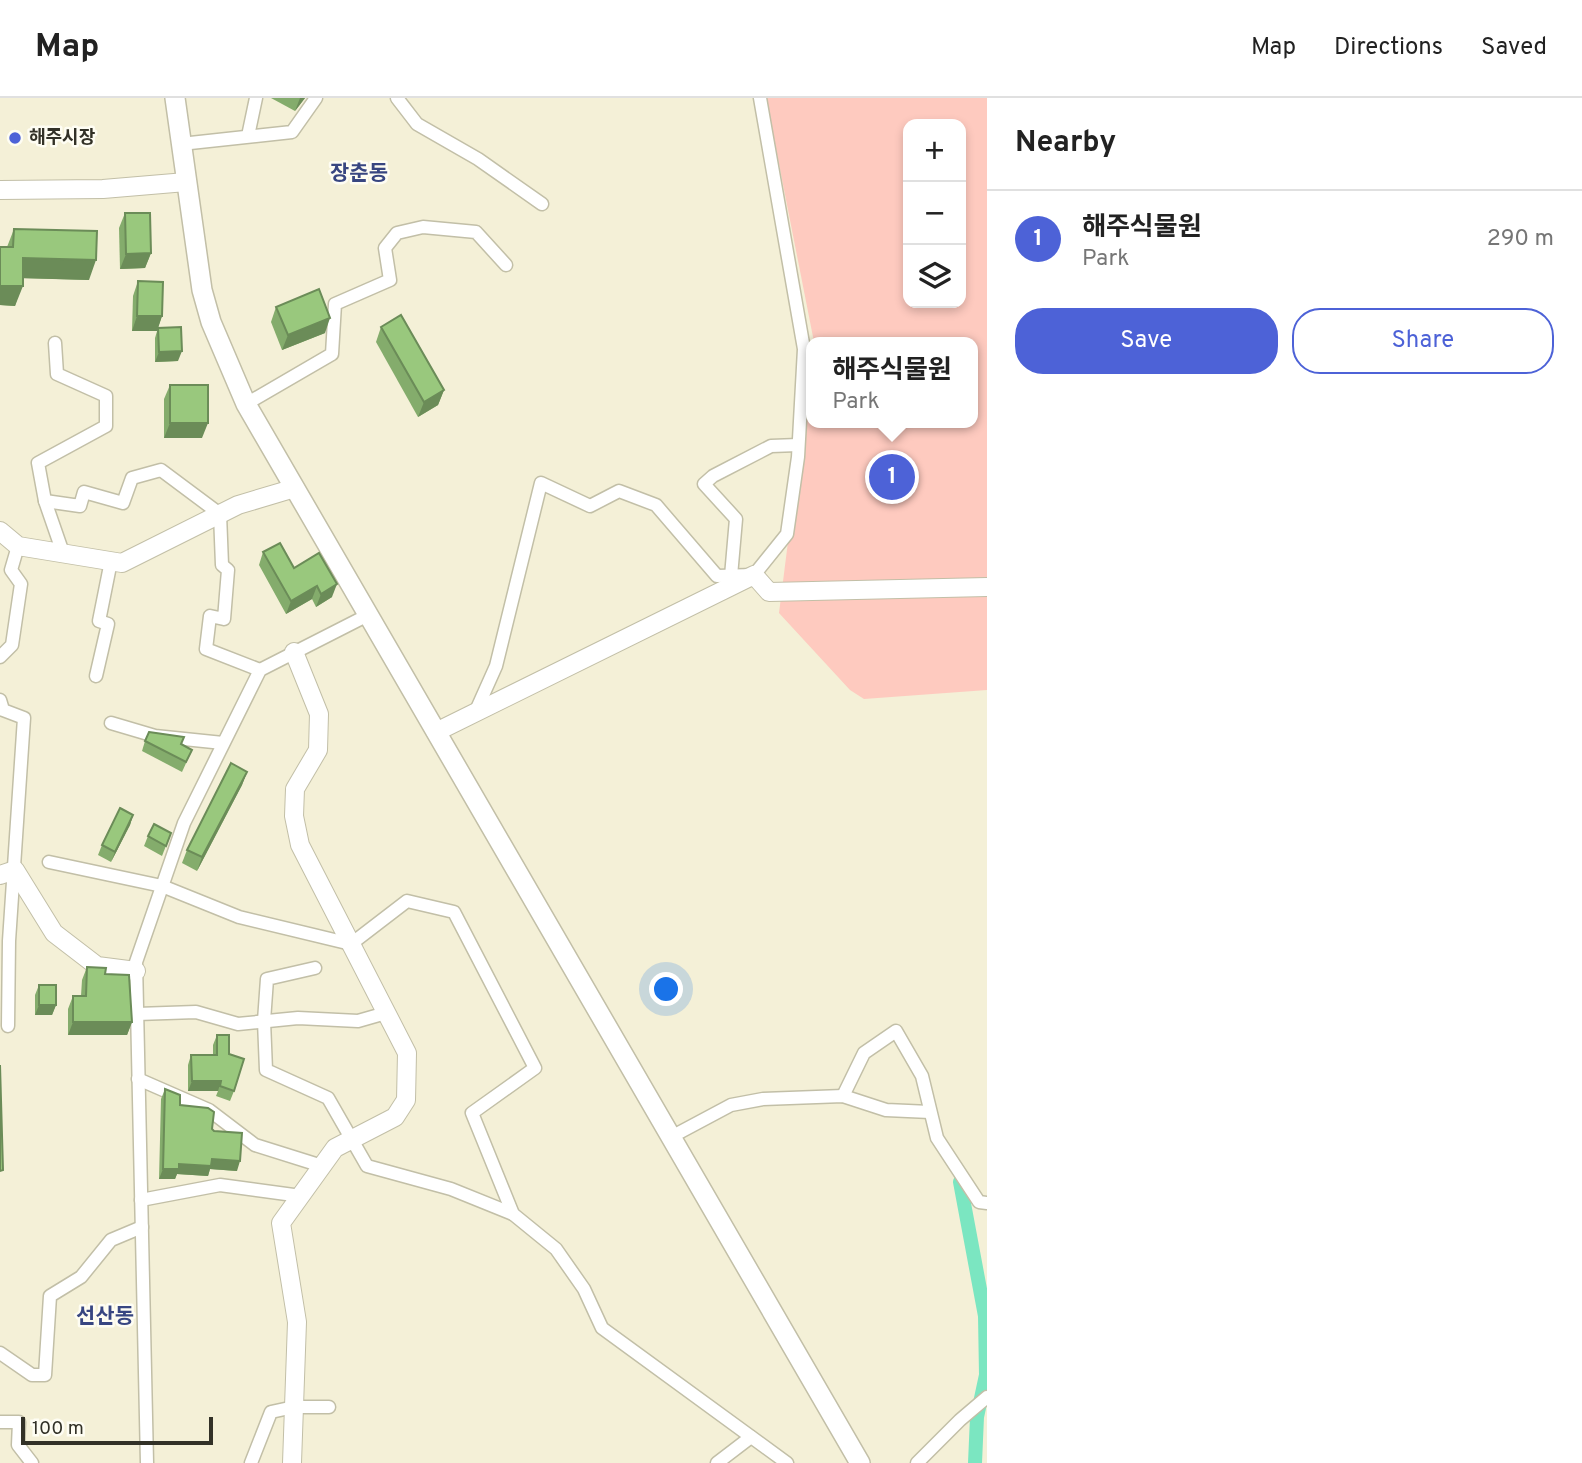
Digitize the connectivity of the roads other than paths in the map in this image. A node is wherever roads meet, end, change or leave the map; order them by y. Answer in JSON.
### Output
{"nodes":[{"id":1,"x":175,"y":98,"type":"edge"},
{"id":2,"x":256,"y":98,"type":"edge"},
{"id":3,"x":316,"y":98,"type":"edge"},
{"id":4,"x":397,"y":98,"type":"edge"},
{"id":5,"x":760,"y":98,"type":"edge"},
{"id":6,"x":248,"y":136,"type":"junction"},
{"id":7,"x":181,"y":144,"type":"junction"},
{"id":8,"x":186,"y":182,"type":"junction"},
{"id":9,"x":0,"y":190,"type":"edge"},
{"id":10,"x":542,"y":204,"type":"dead end"},
{"id":11,"x":506,"y":265,"type":"dead end"},
{"id":12,"x":55,"y":342,"type":"dead end"},
{"id":13,"x":246,"y":404,"type":"junction"},
{"id":14,"x":799,"y":445,"type":"junction"},
{"id":15,"x":295,"y":488,"type":"junction"},
{"id":16,"x":45,"y":501,"type":"junction"},
{"id":17,"x":220,"y":514,"type":"junction"},
{"id":18,"x":0,"y":531,"type":"edge"},
{"id":19,"x":18,"y":546,"type":"junction"},
{"id":20,"x":62,"y":553,"type":"junction"},
{"id":21,"x":111,"y":561,"type":"junction"},
{"id":22,"x":754,"y":575,"type":"junction"},
{"id":23,"x":731,"y":576,"type":"junction"},
{"id":24,"x":987,"y":587,"type":"edge"},
{"id":25,"x":368,"y":615,"type":"junction"},
{"id":26,"x":294,"y":652,"type":"junction"},
{"id":27,"x":0,"y":657,"type":"edge"},
{"id":28,"x":260,"y":670,"type":"junction"},
{"id":29,"x":96,"y":676,"type":"dead end"},
{"id":30,"x":0,"y":700,"type":"edge"},
{"id":31,"x":475,"y":713,"type":"junction"},
{"id":32,"x":111,"y":723,"type":"dead end"},
{"id":33,"x":436,"y":732,"type":"junction"},
{"id":34,"x":223,"y":743,"type":"junction"},
{"id":35,"x":49,"y":862,"type":"dead end"},
{"id":36,"x":8,"y":873,"type":"edge"},
{"id":37,"x":162,"y":886,"type":"junction"},
{"id":38,"x":351,"y":944,"type":"junction"},
{"id":39,"x":315,"y":968,"type":"dead end"},
{"id":40,"x":136,"y":971,"type":"junction"},
{"id":41,"x":386,"y":1013,"type":"junction"},
{"id":42,"x":137,"y":1014,"type":"junction"},
{"id":43,"x":264,"y":1021,"type":"junction"},
{"id":44,"x":8,"y":1026,"type":"dead end"},
{"id":45,"x":138,"y":1079,"type":"junction"},
{"id":46,"x":843,"y":1096,"type":"junction"},
{"id":47,"x":930,"y":1112,"type":"junction"},
{"id":48,"x":671,"y":1137,"type":"junction"},
{"id":49,"x":352,"y":1139,"type":"junction"},
{"id":50,"x":322,"y":1166,"type":"junction"},
{"id":51,"x":301,"y":1196,"type":"junction"},
{"id":52,"x":141,"y":1200,"type":"junction"},
{"id":53,"x":987,"y":1203,"type":"edge"},
{"id":54,"x":513,"y":1214,"type":"junction"},
{"id":55,"x":142,"y":1227,"type":"junction"},
{"id":56,"x":0,"y":1353,"type":"edge"},
{"id":57,"x":987,"y":1397,"type":"edge"},
{"id":58,"x":294,"y":1407,"type":"junction"},
{"id":59,"x":329,"y":1407,"type":"dead end"},
{"id":60,"x":0,"y":1422,"type":"edge"},
{"id":61,"x":751,"y":1437,"type":"junction"},
{"id":62,"x":32,"y":1463,"type":"edge"},
{"id":63,"x":147,"y":1463,"type":"edge"},
{"id":64,"x":251,"y":1463,"type":"edge"},
{"id":65,"x":292,"y":1463,"type":"edge"},
{"id":66,"x":717,"y":1463,"type":"edge"},
{"id":67,"x":787,"y":1463,"type":"edge"},
{"id":68,"x":860,"y":1463,"type":"edge"},
{"id":69,"x":917,"y":1463,"type":"edge"}],
"edges":[{"from":1,"to":7,"type":"main road"},
{"from":2,"to":6,"type":"street"},
{"from":3,"to":6,"type":"street"},
{"from":4,"to":10,"type":"street"},
{"from":5,"to":14,"type":"street"},
{"from":6,"to":7,"type":"street"},
{"from":7,"to":8,"type":"main road"},
{"from":8,"to":9,"type":"street"},
{"from":8,"to":13,"type":"main road"},
{"from":11,"to":13,"type":"street"},
{"from":12,"to":16,"type":"street"},
{"from":13,"to":15,"type":"main road"},
{"from":14,"to":22,"type":"street"},
{"from":14,"to":23,"type":"street"},
{"from":15,"to":17,"type":"street"},
{"from":15,"to":25,"type":"main road"},
{"from":16,"to":17,"type":"street"},
{"from":16,"to":20,"type":"street"},
{"from":17,"to":21,"type":"street"},
{"from":17,"to":28,"type":"street"},
{"from":18,"to":19,"type":"street"},
{"from":19,"to":20,"type":"street"},
{"from":19,"to":27,"type":"street"},
{"from":20,"to":21,"type":"street"},
{"from":21,"to":29,"type":"street"},
{"from":22,"to":23,"type":"street"},
{"from":22,"to":24,"type":"street"},
{"from":22,"to":31,"type":"street"},
{"from":23,"to":31,"type":"street"},
{"from":25,"to":26,"type":"street"},
{"from":25,"to":33,"type":"main road"},
{"from":26,"to":28,"type":"street"},
{"from":26,"to":38,"type":"street"},
{"from":28,"to":34,"type":"street"},
{"from":30,"to":36,"type":"street"},
{"from":31,"to":33,"type":"street"},
{"from":32,"to":34,"type":"street"},
{"from":33,"to":48,"type":"main road"},
{"from":34,"to":37,"type":"street"},
{"from":35,"to":37,"type":"street"},
{"from":36,"to":40,"type":"street"},
{"from":36,"to":44,"type":"street"},
{"from":37,"to":38,"type":"street"},
{"from":37,"to":40,"type":"street"},
{"from":38,"to":41,"type":"street"},
{"from":38,"to":54,"type":"street"},
{"from":39,"to":43,"type":"street"},
{"from":40,"to":42,"type":"street"},
{"from":41,"to":43,"type":"street"},
{"from":41,"to":49,"type":"street"},
{"from":42,"to":43,"type":"street"},
{"from":42,"to":45,"type":"street"},
{"from":43,"to":49,"type":"street"},
{"from":45,"to":50,"type":"street"},
{"from":45,"to":52,"type":"street"},
{"from":46,"to":47,"type":"street"},
{"from":46,"to":47,"type":"street"},
{"from":46,"to":48,"type":"street"},
{"from":47,"to":53,"type":"street"},
{"from":48,"to":68,"type":"main road"},
{"from":49,"to":50,"type":"street"},
{"from":49,"to":54,"type":"street"},
{"from":50,"to":51,"type":"street"},
{"from":51,"to":52,"type":"street"},
{"from":51,"to":58,"type":"street"},
{"from":52,"to":55,"type":"street"},
{"from":54,"to":61,"type":"street"},
{"from":55,"to":56,"type":"street"},
{"from":55,"to":63,"type":"street"},
{"from":57,"to":69,"type":"street"},
{"from":58,"to":59,"type":"street"},
{"from":58,"to":64,"type":"street"},
{"from":58,"to":65,"type":"street"},
{"from":60,"to":62,"type":"street"},
{"from":61,"to":66,"type":"street"},
{"from":61,"to":67,"type":"street"}]}
